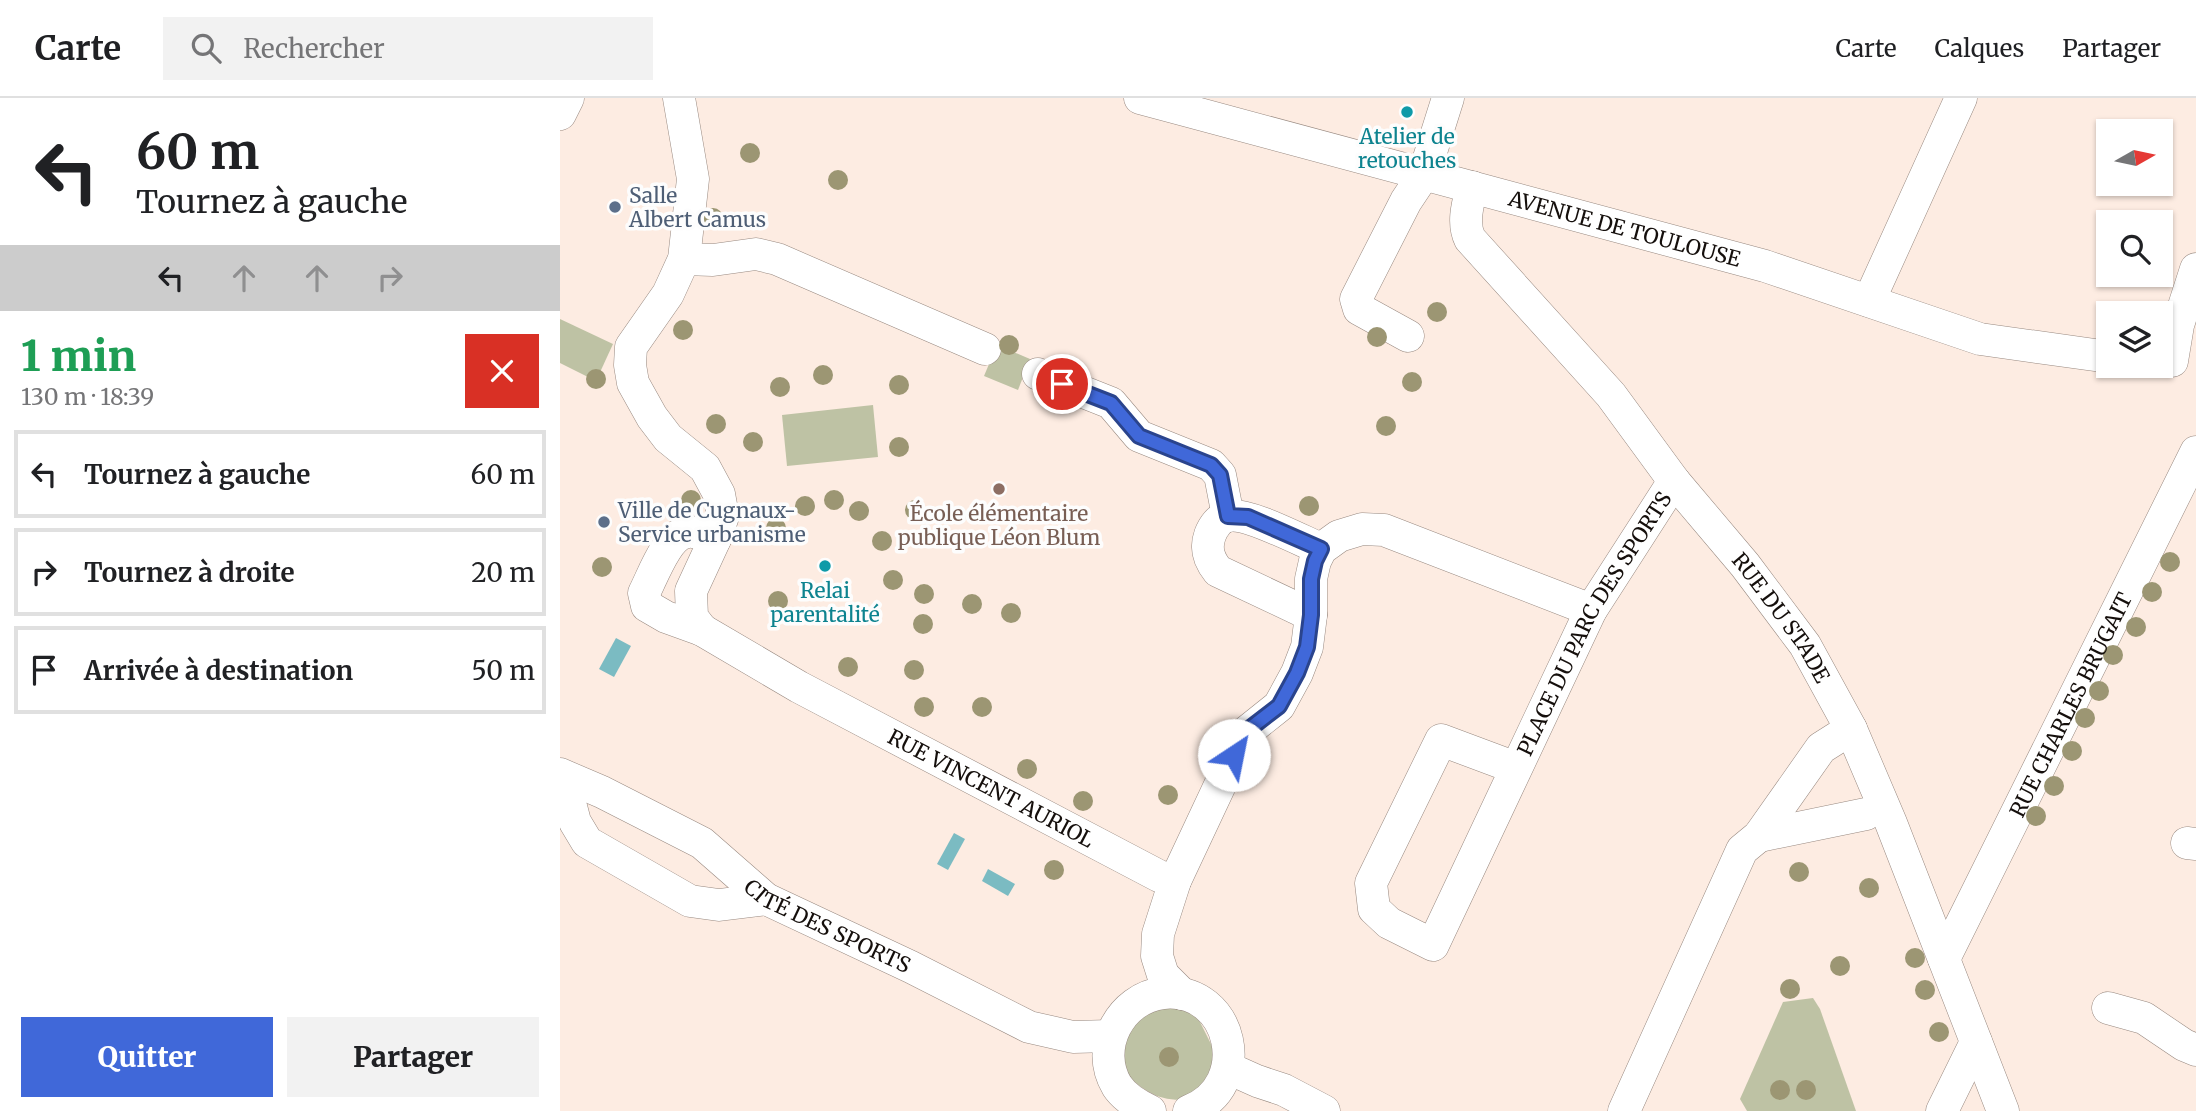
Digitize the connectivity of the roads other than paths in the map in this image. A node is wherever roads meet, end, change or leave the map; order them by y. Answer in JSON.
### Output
{"nodes":[{"id":1,"x":568,"y":98,"type":"edge"},
{"id":2,"x":679,"y":98,"type":"edge"},
{"id":3,"x":1140,"y":98,"type":"edge"},
{"id":4,"x":1448,"y":98,"type":"edge"},
{"id":5,"x":1961,"y":98,"type":"edge"},
{"id":6,"x":560,"y":114,"type":"edge"},
{"id":7,"x":1424,"y":174,"type":"junction"},
{"id":8,"x":1472,"y":187,"type":"junction"},
{"id":9,"x":684,"y":259,"type":"junction"},
{"id":10,"x":2196,"y":269,"type":"edge"},
{"id":11,"x":1870,"y":301,"type":"junction"},
{"id":12,"x":1408,"y":336,"type":"dead end"},
{"id":13,"x":985,"y":349,"type":"dead end"},
{"id":14,"x":2096,"y":356,"type":"edge"},
{"id":15,"x":2177,"y":362,"type":"edge"},
{"id":16,"x":1038,"y":374,"type":"dead end"},
{"id":17,"x":2196,"y":452,"type":"edge"},
{"id":18,"x":1674,"y":481,"type":"junction"},
{"id":19,"x":1228,"y":516,"type":"junction"},
{"id":20,"x":715,"y":539,"type":"junction"},
{"id":21,"x":1321,"y":549,"type":"junction"},
{"id":22,"x":1591,"y":610,"type":"junction"},
{"id":23,"x":1311,"y":615,"type":"junction"},
{"id":24,"x":702,"y":630,"type":"junction"},
{"id":25,"x":1852,"y":729,"type":"junction"},
{"id":26,"x":1516,"y":768,"type":"junction"},
{"id":27,"x":561,"y":775,"type":"edge"},
{"id":28,"x":1866,"y":814,"type":"dead end"},
{"id":29,"x":1759,"y":836,"type":"junction"},
{"id":30,"x":1175,"y":881,"type":"junction"},
{"id":31,"x":766,"y":899,"type":"junction"},
{"id":32,"x":1944,"y":959,"type":"junction"},
{"id":33,"x":1182,"y":994,"type":"junction"},
{"id":34,"x":2108,"y":1008,"type":"dead end"},
{"id":35,"x":1110,"y":1036,"type":"junction"},
{"id":36,"x":1976,"y":1042,"type":"junction"},
{"id":37,"x":2196,"y":1050,"type":"edge"},
{"id":38,"x":1228,"y":1068,"type":"junction"},
{"id":39,"x":1150,"y":1111,"type":"edge"},
{"id":40,"x":1189,"y":1111,"type":"edge"},
{"id":41,"x":1324,"y":1111,"type":"edge"},
{"id":42,"x":1624,"y":1111,"type":"edge"},
{"id":43,"x":1942,"y":1111,"type":"edge"},
{"id":44,"x":2003,"y":1111,"type":"edge"}],
"edges":[{"from":1,"to":6,"type":"street"},
{"from":2,"to":9,"type":"street"},
{"from":3,"to":7,"type":"street","name":"AVENUE DE TOULOUSE"},
{"from":4,"to":7,"type":"street"},
{"from":5,"to":11,"type":"street"},
{"from":7,"to":8,"type":"street","name":"AVENUE DE TOULOUSE"},
{"from":7,"to":12,"type":"street"},
{"from":8,"to":11,"type":"street","name":"AVENUE DE TOULOUSE"},
{"from":8,"to":18,"type":"street","name":"RUE DU STADE"},
{"from":9,"to":13,"type":"street"},
{"from":9,"to":20,"type":"street"},
{"from":10,"to":15,"type":"street"},
{"from":11,"to":14,"type":"street","name":"AVENUE DE TOULOUSE"},
{"from":16,"to":19,"type":"street"},
{"from":17,"to":32,"type":"street","name":"RUE CHARLES BRUGAIT"},
{"from":18,"to":22,"type":"street","name":"PLACE DU PARC DES SPORTS"},
{"from":18,"to":25,"type":"street","name":"RUE DU STADE"},
{"from":19,"to":21,"type":"street"},
{"from":19,"to":23,"type":"street"},
{"from":20,"to":24,"type":"street"},
{"from":20,"to":24,"type":"street","name":"RUE VINCENT AURIOL"},
{"from":21,"to":22,"type":"street"},
{"from":21,"to":23,"type":"street"},
{"from":22,"to":26,"type":"street","name":"PLACE DU PARC DES SPORTS"},
{"from":23,"to":30,"type":"street"},
{"from":24,"to":30,"type":"street","name":"RUE VINCENT AURIOL"},
{"from":25,"to":29,"type":"street"},
{"from":25,"to":32,"type":"street","name":"RUE DU STADE"},
{"from":26,"to":26,"type":"street","name":"PLACE DU PARC DES SPORTS"},
{"from":27,"to":31,"type":"street","name":"CITÉ DES SPORTS"},
{"from":27,"to":31,"type":"street"},
{"from":28,"to":29,"type":"street"},
{"from":29,"to":42,"type":"street"},
{"from":30,"to":33,"type":"street"},
{"from":31,"to":35,"type":"street","name":"CITÉ DES SPORTS"},
{"from":32,"to":36,"type":"street","name":"RUE DU STADE"},
{"from":33,"to":35,"type":"street"},
{"from":33,"to":38,"type":"street"},
{"from":34,"to":37,"type":"street"},
{"from":35,"to":39,"type":"street"},
{"from":36,"to":43,"type":"street"},
{"from":36,"to":44,"type":"street","name":"RUE DU STADE"},
{"from":38,"to":40,"type":"street"},
{"from":38,"to":41,"type":"street"}]}
